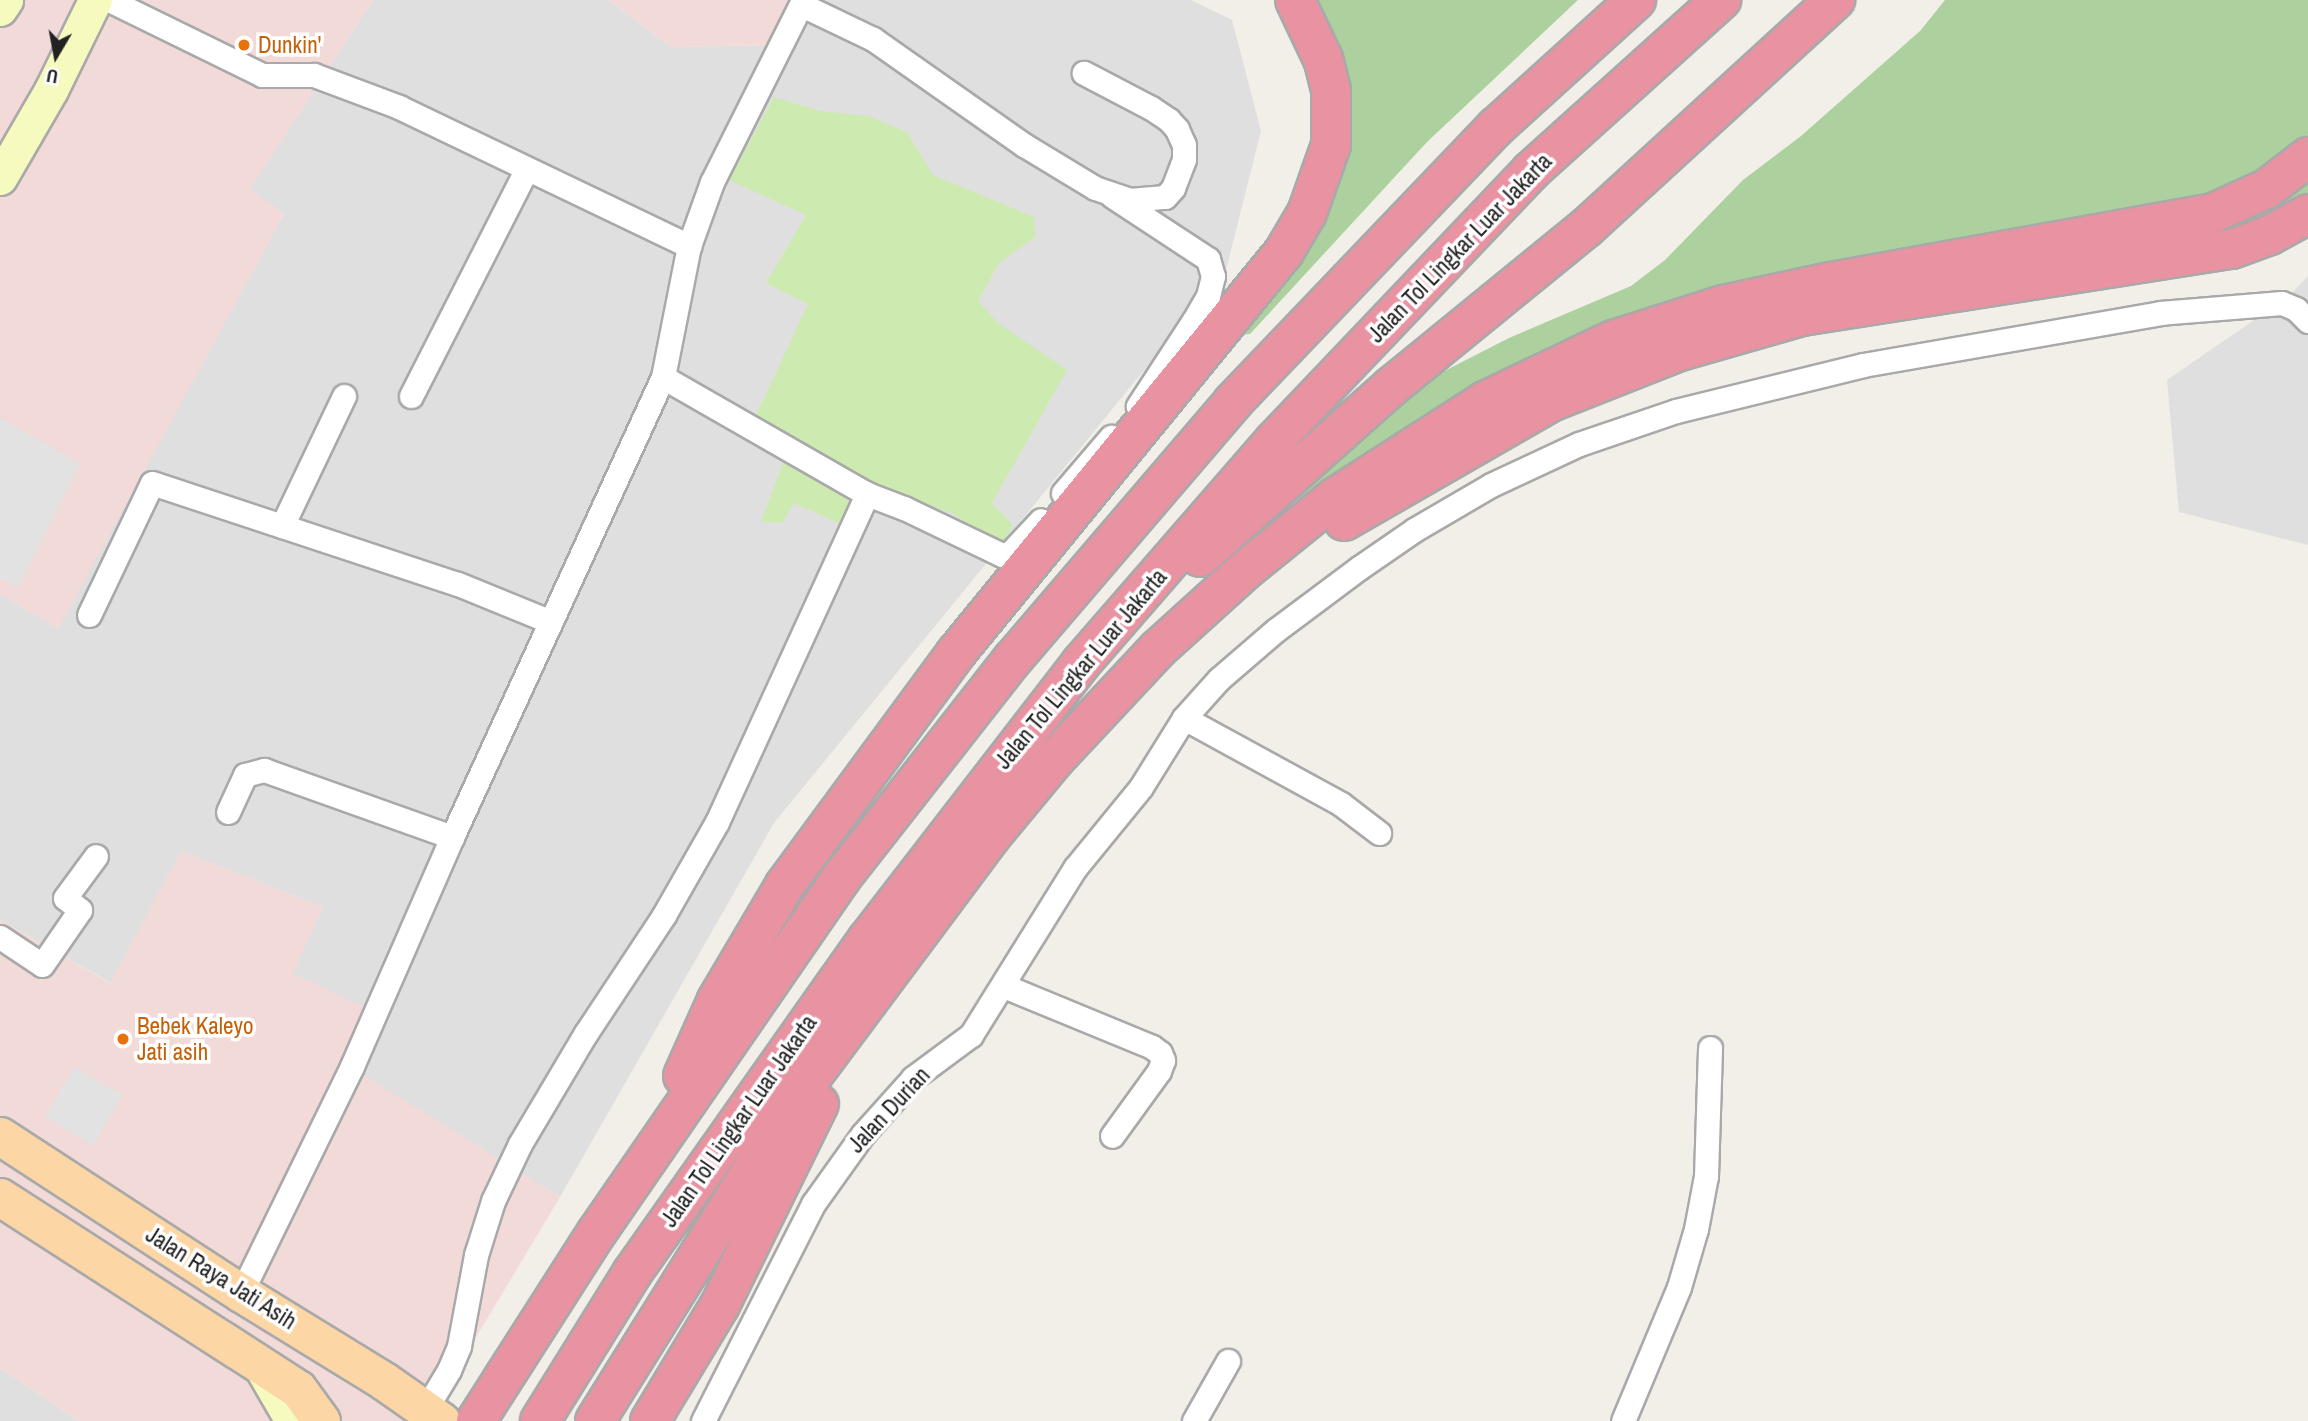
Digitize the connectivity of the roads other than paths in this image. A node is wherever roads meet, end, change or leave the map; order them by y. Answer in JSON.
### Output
{"nodes":[{"id":1,"x":6,"y":0,"type":"edge"},
{"id":2,"x":95,"y":0,"type":"edge"},
{"id":3,"x":109,"y":0,"type":"edge"},
{"id":4,"x":1295,"y":0,"type":"edge"},
{"id":5,"x":1636,"y":0,"type":"edge"},
{"id":6,"x":1721,"y":0,"type":"edge"},
{"id":7,"x":1835,"y":0,"type":"edge"},
{"id":8,"x":802,"y":2,"type":"edge"},
{"id":9,"x":0,"y":9,"type":"edge"},
{"id":10,"x":1084,"y":73,"type":"dead end"},
{"id":11,"x":2308,"y":156,"type":"edge"},
{"id":12,"x":526,"y":170,"type":"junction"},
{"id":13,"x":0,"y":178,"type":"edge"},
{"id":14,"x":1112,"y":196,"type":"junction"},
{"id":15,"x":2308,"y":214,"type":"edge"},
{"id":16,"x":689,"y":246,"type":"junction"},
{"id":17,"x":2308,"y":321,"type":"edge"},
{"id":18,"x":663,"y":377,"type":"junction"},
{"id":19,"x":344,"y":396,"type":"dead end"},
{"id":20,"x":411,"y":396,"type":"dead end"},
{"id":21,"x":867,"y":494,"type":"junction"},
{"id":22,"x":282,"y":526,"type":"junction"},
{"id":23,"x":89,"y":615,"type":"dead end"},
{"id":24,"x":551,"y":622,"type":"junction"},
{"id":25,"x":1082,"y":663,"type":"junction"},
{"id":26,"x":1184,"y":718,"type":"junction"},
{"id":27,"x":228,"y":812,"type":"dead end"},
{"id":28,"x":1379,"y":833,"type":"dead end"},
{"id":29,"x":452,"y":837,"type":"junction"},
{"id":30,"x":96,"y":856,"type":"dead end"},
{"id":31,"x":0,"y":937,"type":"edge"},
{"id":32,"x":1004,"y":986,"type":"junction"},
{"id":33,"x":1710,"y":1048,"type":"dead end"},
{"id":34,"x":0,"y":1136,"type":"edge"},
{"id":35,"x":1112,"y":1136,"type":"dead end"},
{"id":36,"x":645,"y":1161,"type":"junction"},
{"id":37,"x":4,"y":1208,"type":"edge"},
{"id":38,"x":241,"y":1293,"type":"junction"},
{"id":39,"x":1228,"y":1361,"type":"dead end"},
{"id":40,"x":259,"y":1364,"type":"junction"},
{"id":41,"x":433,"y":1415,"type":"edge"},
{"id":42,"x":292,"y":1421,"type":"edge"},
{"id":43,"x":321,"y":1421,"type":"edge"},
{"id":44,"x":476,"y":1421,"type":"edge"},
{"id":45,"x":540,"y":1421,"type":"edge"},
{"id":46,"x":595,"y":1421,"type":"edge"},
{"id":47,"x":650,"y":1421,"type":"edge"},
{"id":48,"x":703,"y":1421,"type":"edge"},
{"id":49,"x":1194,"y":1421,"type":"edge"},
{"id":50,"x":1623,"y":1421,"type":"edge"}],
"edges":[{"from":1,"to":9,"type":"main road"},
{"from":2,"to":13,"type":"main road"},
{"from":3,"to":12,"type":"street"},
{"from":4,"to":36,"type":"highway"},
{"from":5,"to":36,"type":"highway"},
{"from":6,"to":25,"type":"highway","name":"Jalan Tol Lingkar Luar Jakarta"},
{"from":7,"to":25,"type":"highway"},
{"from":8,"to":14,"type":"street"},
{"from":8,"to":16,"type":"street"},
{"from":10,"to":14,"type":"street"},
{"from":11,"to":46,"type":"highway"},
{"from":12,"to":16,"type":"street"},
{"from":12,"to":20,"type":"street"},
{"from":14,"to":21,"type":"street"},
{"from":15,"to":47,"type":"highway"},
{"from":16,"to":18,"type":"street"},
{"from":17,"to":26,"type":"street","name":"Jalan Durian"},
{"from":18,"to":21,"type":"street"},
{"from":18,"to":24,"type":"street"},
{"from":19,"to":22,"type":"street"},
{"from":21,"to":41,"type":"street"},
{"from":22,"to":23,"type":"street"},
{"from":22,"to":24,"type":"street"},
{"from":24,"to":29,"type":"street"},
{"from":25,"to":45,"type":"highway","name":"Jalan Tol Lingkar Luar Jakarta"},
{"from":26,"to":28,"type":"street"},
{"from":26,"to":32,"type":"street","name":"Jalan Durian"},
{"from":27,"to":29,"type":"street"},
{"from":29,"to":38,"type":"street"},
{"from":30,"to":31,"type":"street"},
{"from":32,"to":35,"type":"street"},
{"from":32,"to":48,"type":"street","name":"Jalan Durian"},
{"from":33,"to":50,"type":"street"},
{"from":34,"to":38,"type":"main road","name":"Jalan Raya Jati Asih"},
{"from":36,"to":44,"type":"highway"},
{"from":37,"to":40,"type":"main road"},
{"from":38,"to":41,"type":"main road","name":"Jalan Raya Jati Asih"},
{"from":39,"to":49,"type":"street"},
{"from":40,"to":42,"type":"main road"},
{"from":40,"to":43,"type":"main road"}]}
